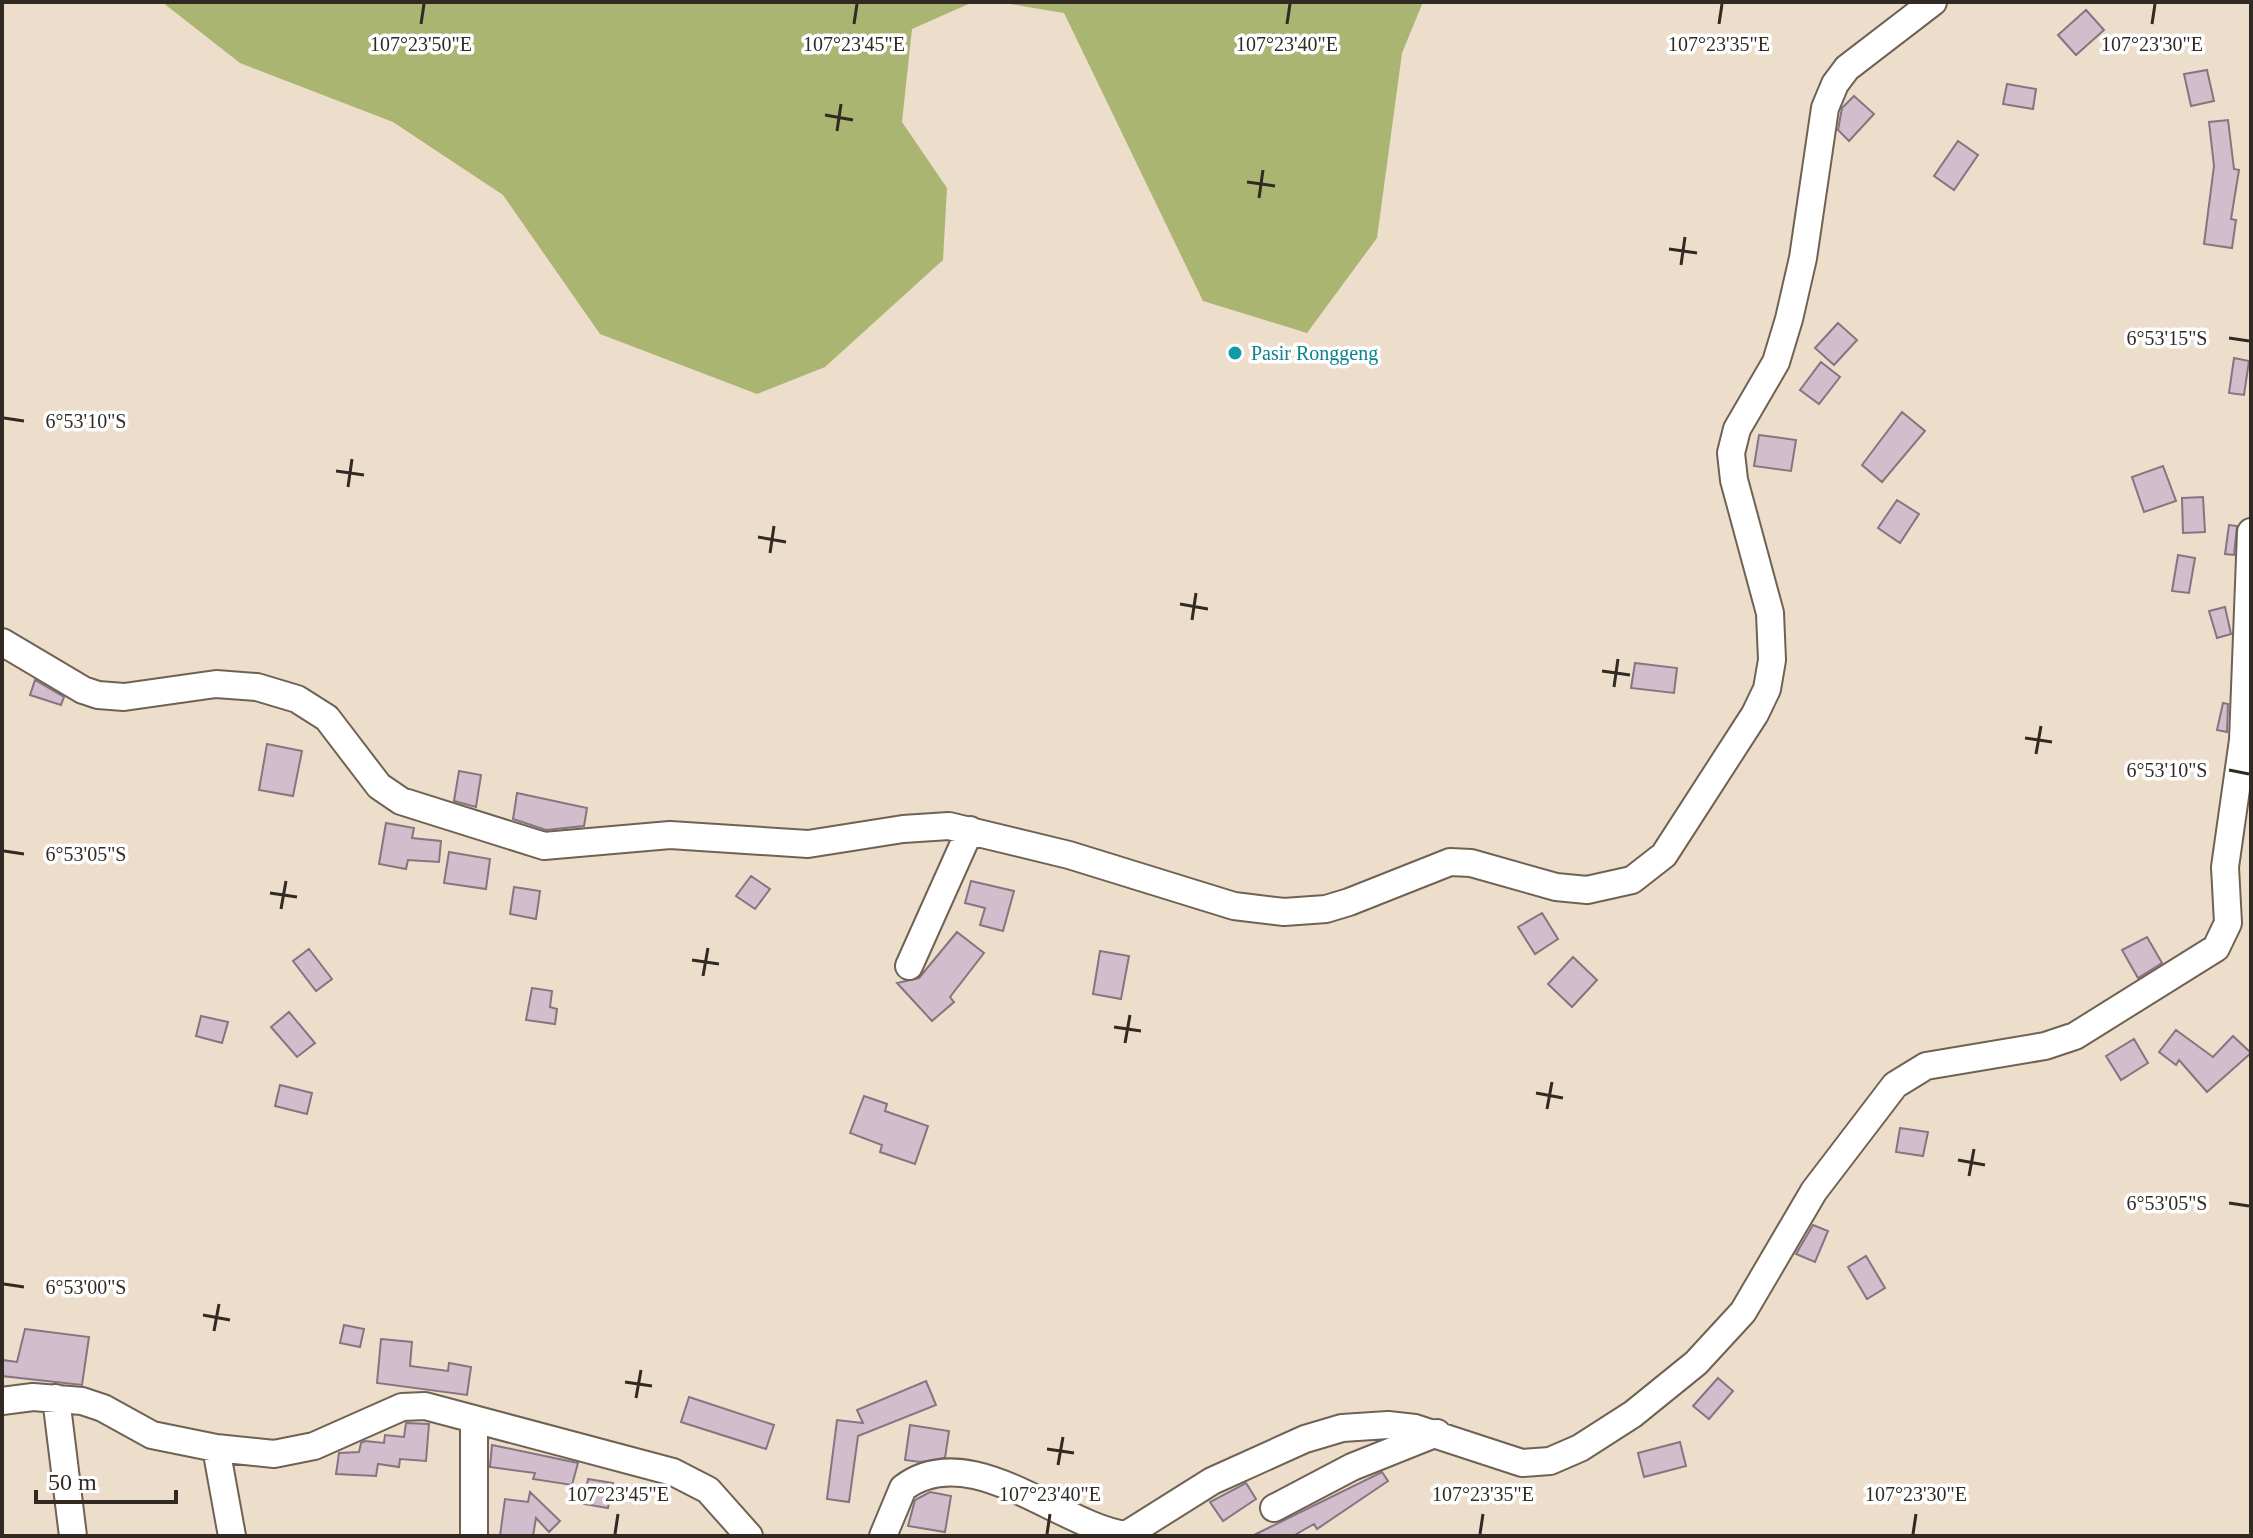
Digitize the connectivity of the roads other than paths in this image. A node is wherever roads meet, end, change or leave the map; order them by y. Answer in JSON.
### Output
{"nodes":[{"id":1,"x":1933,"y":2,"type":"edge"},
{"id":2,"x":2251,"y":532,"type":"edge"},
{"id":3,"x":2248,"y":607,"type":"edge"},
{"id":4,"x":2,"y":642,"type":"edge"},
{"id":5,"x":970,"y":830,"type":"junction"},
{"id":6,"x":909,"y":966,"type":"dead end"},
{"id":7,"x":56,"y":1398,"type":"junction"},
{"id":8,"x":2,"y":1401,"type":"edge"},
{"id":9,"x":474,"y":1419,"type":"junction"},
{"id":10,"x":1437,"y":1433,"type":"junction"},
{"id":11,"x":216,"y":1448,"type":"junction"},
{"id":12,"x":1274,"y":1508,"type":"dead end"},
{"id":13,"x":73,"y":1536,"type":"edge"},
{"id":14,"x":232,"y":1536,"type":"edge"},
{"id":15,"x":474,"y":1536,"type":"edge"},
{"id":16,"x":749,"y":1536,"type":"edge"},
{"id":17,"x":883,"y":1536,"type":"edge"}],
"edges":[{"from":1,"to":5,"type":"street"},
{"from":2,"to":3,"type":"street"},
{"from":3,"to":10,"type":"street"},
{"from":4,"to":5,"type":"street"},
{"from":5,"to":6,"type":"street"},
{"from":7,"to":8,"type":"street"},
{"from":7,"to":11,"type":"street"},
{"from":7,"to":13,"type":"street"},
{"from":9,"to":11,"type":"street"},
{"from":9,"to":15,"type":"street"},
{"from":9,"to":16,"type":"street"},
{"from":10,"to":12,"type":"street"},
{"from":10,"to":17,"type":"street"},
{"from":11,"to":14,"type":"street"}]}
